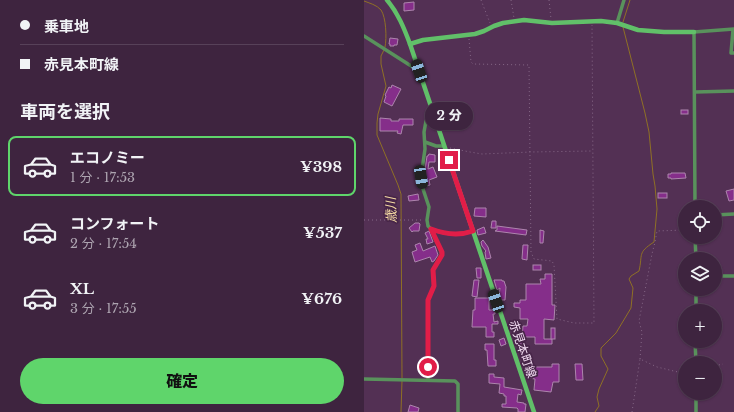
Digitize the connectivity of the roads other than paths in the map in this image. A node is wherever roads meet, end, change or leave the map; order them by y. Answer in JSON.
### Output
{"nodes":[{"id":1,"x":387,"y":0,"type":"edge"},
{"id":2,"x":624,"y":0,"type":"edge"},
{"id":3,"x":617,"y":23,"type":"junction"},
{"id":4,"x":734,"y":29,"type":"edge"},
{"id":5,"x":694,"y":32,"type":"junction"},
{"id":6,"x":364,"y":36,"type":"edge"},
{"id":7,"x":410,"y":44,"type":"junction"},
{"id":8,"x":734,"y":53,"type":"edge"},
{"id":9,"x":419,"y":71,"type":"junction"},
{"id":10,"x":734,"y":91,"type":"edge"},
{"id":11,"x":695,"y":92,"type":"junction"},
{"id":12,"x":426,"y":121,"type":"dead end"},
{"id":13,"x":425,"y":142,"type":"junction"},
{"id":14,"x":444,"y":146,"type":"junction"},
{"id":15,"x":695,"y":200,"type":"edge"},
{"id":16,"x":734,"y":214,"type":"edge"},
{"id":17,"x":722,"y":215,"type":"edge"},
{"id":18,"x":431,"y":229,"type":"junction"},
{"id":19,"x":473,"y":231,"type":"junction"},
{"id":20,"x":722,"y":276,"type":"edge"},
{"id":21,"x":734,"y":276,"type":"edge"},
{"id":22,"x":364,"y":379,"type":"edge"},
{"id":23,"x":428,"y":380,"type":"junction"},
{"id":24,"x":696,"y":400,"type":"edge"},
{"id":25,"x":458,"y":412,"type":"edge"},
{"id":26,"x":534,"y":412,"type":"edge"},
{"id":27,"x":696,"y":412,"type":"edge"}],
"edges":[{"from":1,"to":7,"type":"main road","name":"赤見本町線"},
{"from":2,"to":3,"type":"street"},
{"from":3,"to":5,"type":"main road"},
{"from":3,"to":7,"type":"main road"},
{"from":4,"to":5,"type":"street"},
{"from":4,"to":8,"type":"street"},
{"from":5,"to":11,"type":"street"},
{"from":6,"to":9,"type":"street"},
{"from":7,"to":9,"type":"main road","name":"赤見本町線"},
{"from":9,"to":14,"type":"main road","name":"赤見本町線"},
{"from":10,"to":11,"type":"street"},
{"from":11,"to":15,"type":"street"},
{"from":12,"to":13,"type":"street"},
{"from":13,"to":14,"type":"street"},
{"from":13,"to":18,"type":"street"},
{"from":14,"to":19,"type":"main road","name":"赤見本町線"},
{"from":16,"to":17,"type":"street"},
{"from":18,"to":19,"type":"street"},
{"from":18,"to":23,"type":"street"},
{"from":19,"to":26,"type":"main road","name":"赤見本町線"},
{"from":20,"to":21,"type":"street"},
{"from":22,"to":23,"type":"street"},
{"from":23,"to":25,"type":"street"},
{"from":24,"to":27,"type":"street"}]}
